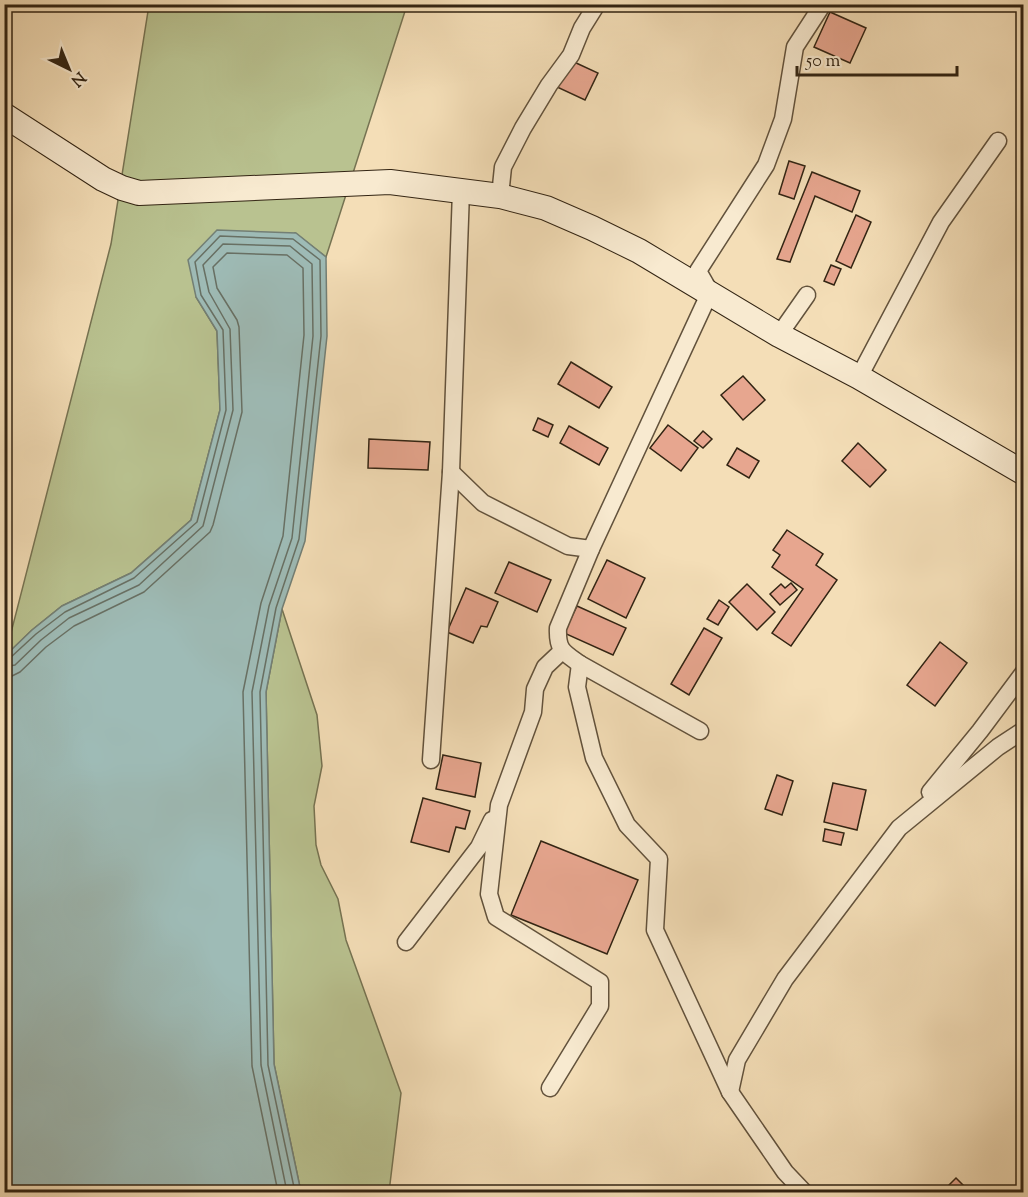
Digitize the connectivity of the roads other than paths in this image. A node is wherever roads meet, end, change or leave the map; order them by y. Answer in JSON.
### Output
{"nodes":[{"id":1,"x":597,"y":4,"type":"edge"},
{"id":2,"x":823,"y":4,"type":"edge"},
{"id":3,"x":4,"y":116,"type":"edge"},
{"id":4,"x":998,"y":141,"type":"dead end"},
{"id":5,"x":461,"y":191,"type":"junction"},
{"id":6,"x":500,"y":196,"type":"junction"},
{"id":7,"x":710,"y":292,"type":"junction"},
{"id":8,"x":807,"y":295,"type":"dead end"},
{"id":9,"x":779,"y":335,"type":"junction"},
{"id":10,"x":859,"y":377,"type":"junction"},
{"id":11,"x":451,"y":472,"type":"junction"},
{"id":12,"x":1023,"y":473,"type":"edge"},
{"id":13,"x":591,"y":549,"type":"junction"},
{"id":14,"x":562,"y":651,"type":"junction"},
{"id":15,"x":580,"y":664,"type":"junction"},
{"id":16,"x":1023,"y":672,"type":"edge"},
{"id":17,"x":1023,"y":730,"type":"edge"},
{"id":18,"x":700,"y":731,"type":"dead end"},
{"id":19,"x":431,"y":760,"type":"dead end"},
{"id":20,"x":499,"y":805,"type":"junction"},
{"id":21,"x":899,"y":828,"type":"junction"},
{"id":22,"x":406,"y":942,"type":"dead end"},
{"id":23,"x":550,"y":1088,"type":"dead end"},
{"id":24,"x":730,"y":1092,"type":"junction"},
{"id":25,"x":804,"y":1192,"type":"edge"}],
"edges":[{"from":1,"to":6,"type":"street"},
{"from":2,"to":7,"type":"street"},
{"from":3,"to":5,"type":"main road"},
{"from":4,"to":10,"type":"street"},
{"from":5,"to":6,"type":"main road"},
{"from":5,"to":11,"type":"street"},
{"from":6,"to":7,"type":"main road"},
{"from":7,"to":9,"type":"main road"},
{"from":7,"to":13,"type":"street"},
{"from":8,"to":9,"type":"street"},
{"from":9,"to":10,"type":"main road"},
{"from":10,"to":12,"type":"main road"},
{"from":11,"to":13,"type":"street"},
{"from":11,"to":19,"type":"street"},
{"from":13,"to":14,"type":"street"},
{"from":14,"to":15,"type":"street"},
{"from":14,"to":20,"type":"street"},
{"from":15,"to":18,"type":"street"},
{"from":15,"to":24,"type":"street"},
{"from":16,"to":21,"type":"street"},
{"from":17,"to":21,"type":"street"},
{"from":20,"to":22,"type":"street"},
{"from":20,"to":23,"type":"street"},
{"from":21,"to":24,"type":"street"},
{"from":24,"to":25,"type":"street"}]}
